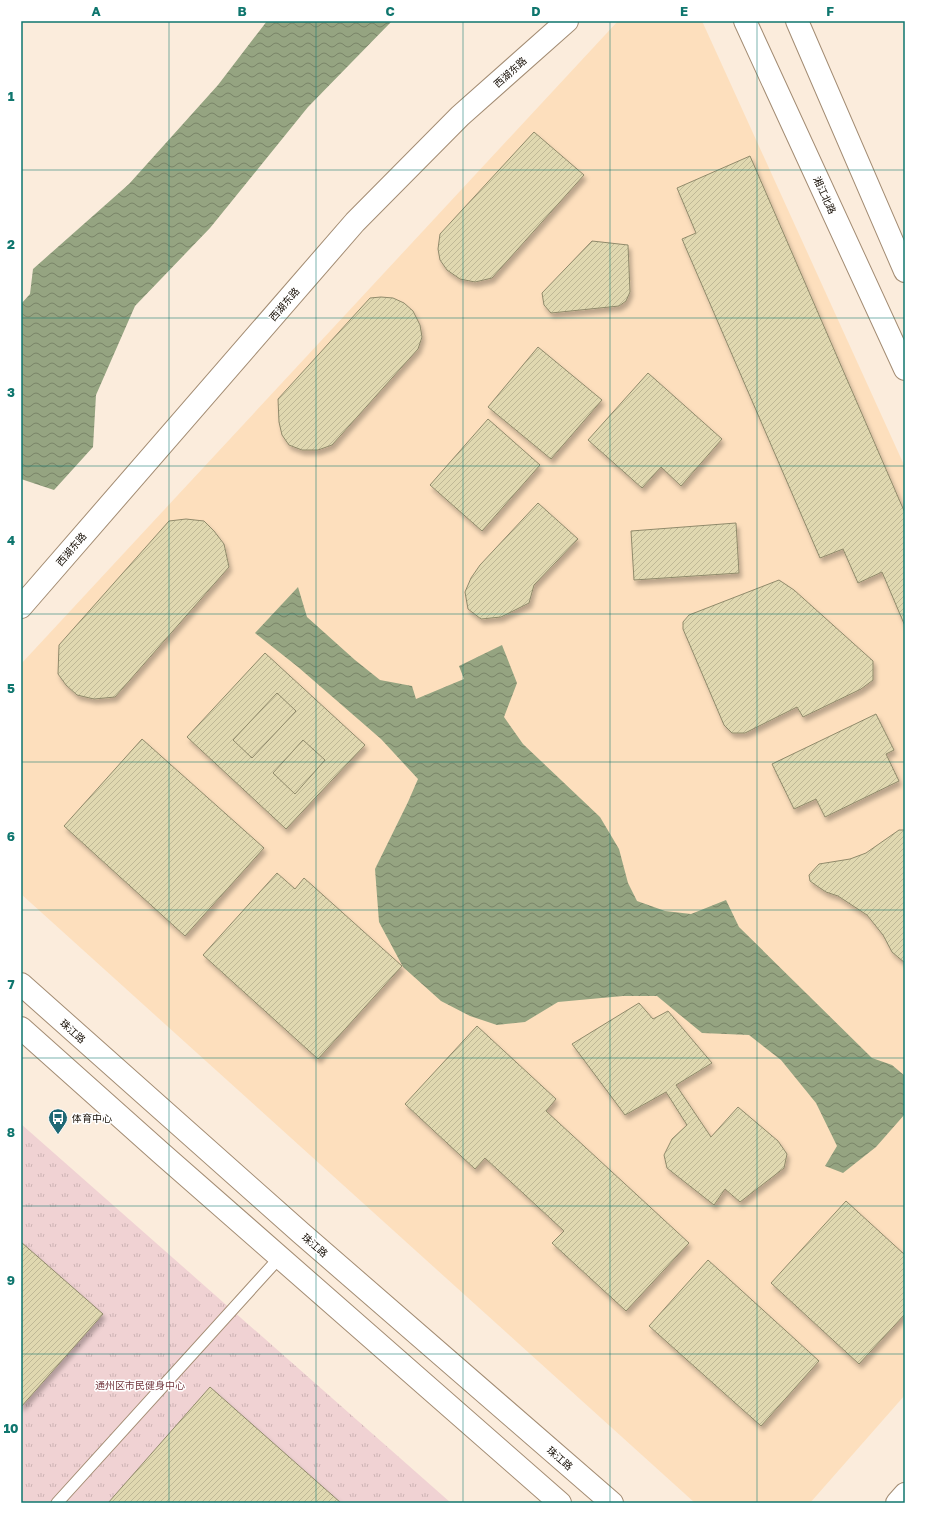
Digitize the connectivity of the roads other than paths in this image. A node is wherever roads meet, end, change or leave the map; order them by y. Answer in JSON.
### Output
{"nodes":[{"id":1,"x":567,"y":21,"type":"edge"},
{"id":2,"x":745,"y":21,"type":"edge"},
{"id":3,"x":797,"y":21,"type":"edge"},
{"id":4,"x":905,"y":271,"type":"edge"},
{"id":5,"x":905,"y":369,"type":"edge"},
{"id":6,"x":21,"y":607,"type":"edge"},
{"id":7,"x":21,"y":984,"type":"edge"},
{"id":8,"x":21,"y":1028,"type":"edge"},
{"id":9,"x":280,"y":1257,"type":"junction"},
{"id":10,"x":905,"y":1494,"type":"edge"},
{"id":11,"x":57,"y":1503,"type":"edge"},
{"id":12,"x":560,"y":1503,"type":"edge"},
{"id":13,"x":612,"y":1503,"type":"edge"},
{"id":14,"x":897,"y":1503,"type":"edge"}],
"edges":[{"from":1,"to":6,"type":"street","name":"西湖东路"},
{"from":2,"to":5,"type":"street","name":"湘江北路"},
{"from":3,"to":4,"type":"street"},
{"from":7,"to":13,"type":"street","name":"珠江路"},
{"from":8,"to":9,"type":"street"},
{"from":9,"to":11,"type":"lane"},
{"from":9,"to":12,"type":"street"},
{"from":10,"to":14,"type":"street"}]}
